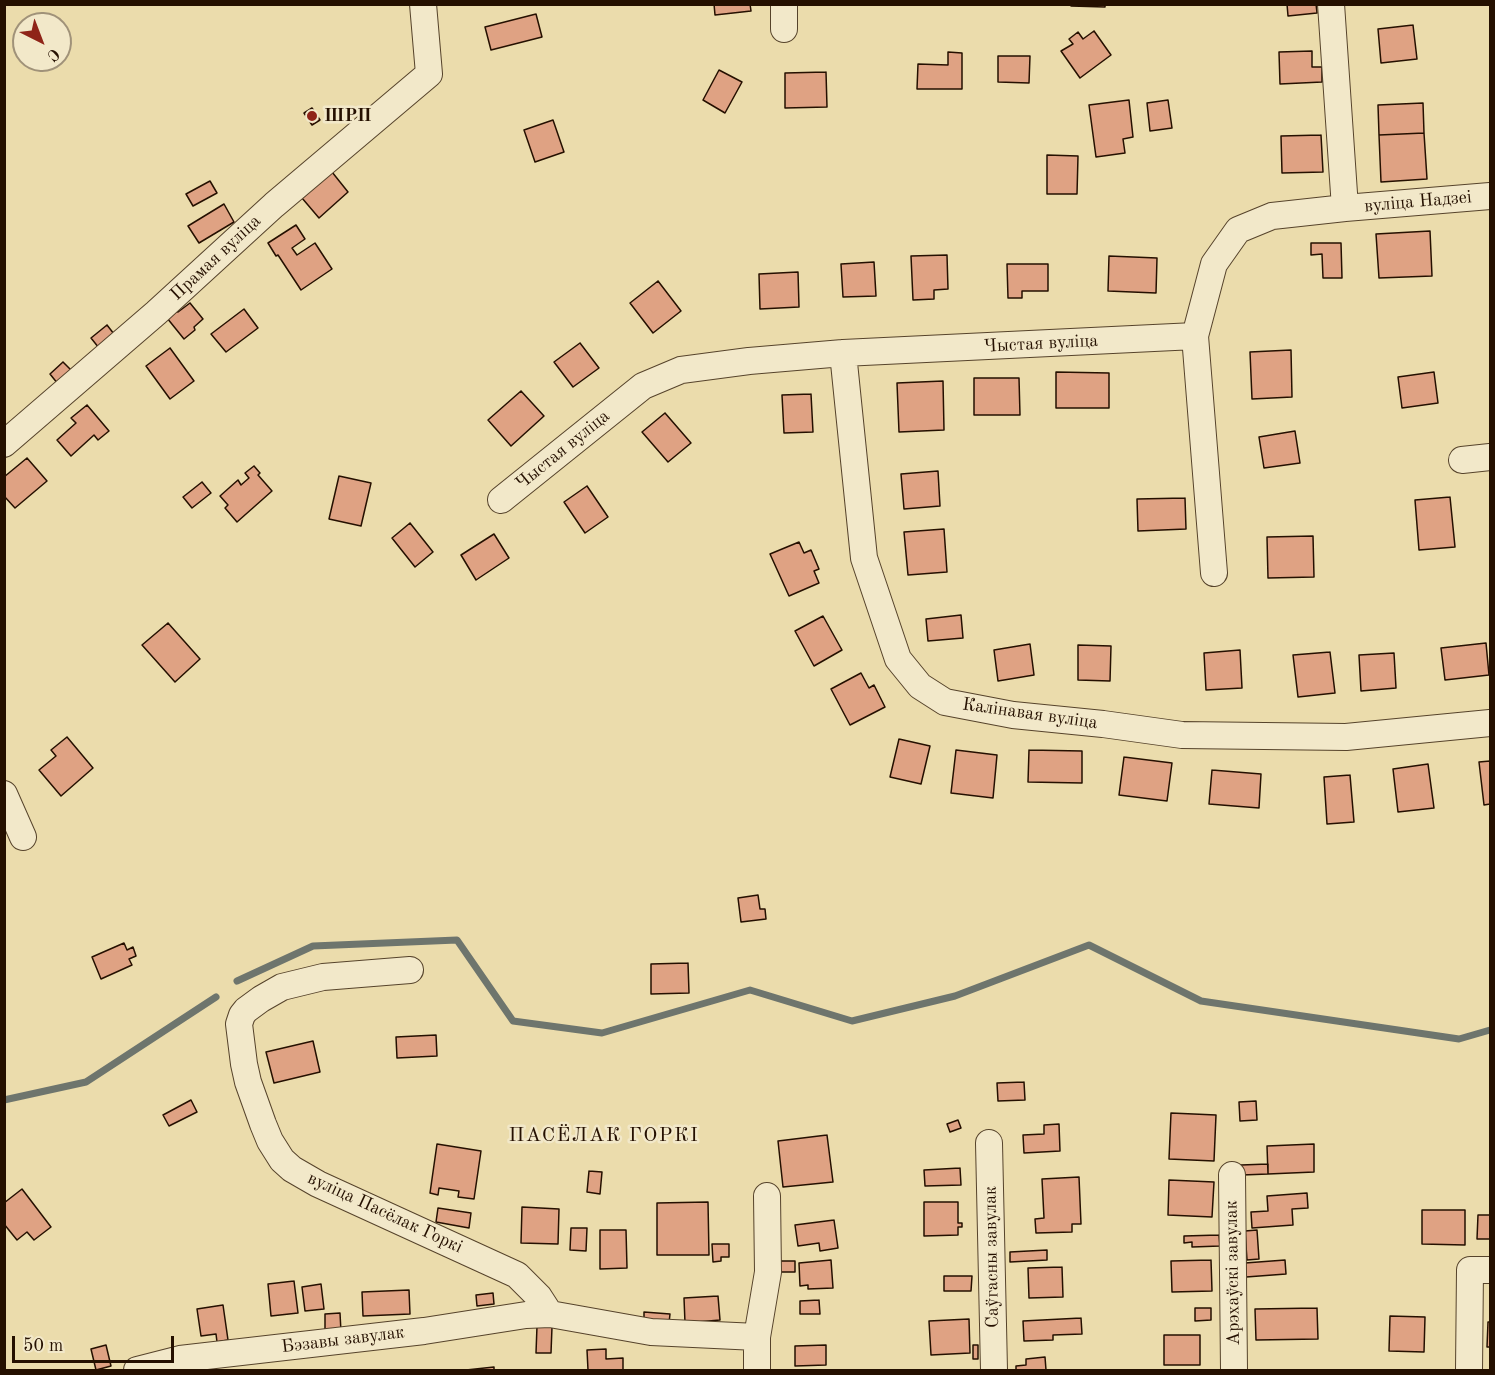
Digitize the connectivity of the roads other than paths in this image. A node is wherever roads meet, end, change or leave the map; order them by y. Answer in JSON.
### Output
{"nodes":[{"id":1,"x":423,"y":4,"type":"edge"},
{"id":2,"x":1331,"y":4,"type":"edge"},
{"id":3,"x":1491,"y":196,"type":"edge"},
{"id":4,"x":1345,"y":208,"type":"junction"},
{"id":5,"x":1196,"y":336,"type":"junction"},
{"id":6,"x":843,"y":354,"type":"junction"},
{"id":7,"x":4,"y":444,"type":"edge"},
{"id":8,"x":1491,"y":457,"type":"edge"},
{"id":9,"x":1462,"y":460,"type":"dead end"},
{"id":10,"x":501,"y":500,"type":"dead end"},
{"id":11,"x":1214,"y":573,"type":"dead end"},
{"id":12,"x":1491,"y":723,"type":"edge"},
{"id":13,"x":4,"y":794,"type":"edge"},
{"id":14,"x":23,"y":837,"type":"dead end"},
{"id":15,"x":410,"y":970,"type":"dead end"},
{"id":16,"x":989,"y":1143,"type":"dead end"},
{"id":17,"x":1232,"y":1175,"type":"dead end"},
{"id":18,"x":767,"y":1196,"type":"dead end"},
{"id":19,"x":1480,"y":1270,"type":"edge"},
{"id":20,"x":550,"y":1314,"type":"junction"},
{"id":21,"x":758,"y":1337,"type":"junction"},
{"id":22,"x":137,"y":1371,"type":"edge"},
{"id":23,"x":757,"y":1371,"type":"edge"},
{"id":24,"x":994,"y":1371,"type":"edge"},
{"id":25,"x":1234,"y":1371,"type":"edge"},
{"id":26,"x":1469,"y":1371,"type":"edge"}],
"edges":[{"from":1,"to":7,"type":"street","name":"Прамая вуліца"},
{"from":2,"to":4,"type":"street"},
{"from":3,"to":4,"type":"street","name":"вуліца Надзеі"},
{"from":4,"to":5,"type":"street"},
{"from":5,"to":6,"type":"street","name":"Чыстая вуліца"},
{"from":5,"to":11,"type":"street"},
{"from":6,"to":10,"type":"street","name":"Чыстая вуліца"},
{"from":6,"to":12,"type":"street","name":"Калінавая вуліца"},
{"from":8,"to":9,"type":"street"},
{"from":13,"to":14,"type":"street"},
{"from":15,"to":20,"type":"street","name":"вуліца Пасёлак Горкі"},
{"from":16,"to":24,"type":"street","name":"Саўгасны завулак"},
{"from":17,"to":25,"type":"street","name":"Арэхаўскі завулак"},
{"from":18,"to":21,"type":"street"},
{"from":19,"to":26,"type":"street"},
{"from":20,"to":21,"type":"street","name":"Бэзавы завулак"},
{"from":20,"to":22,"type":"street","name":"Бэзавы завулак"},
{"from":21,"to":23,"type":"street"}]}
